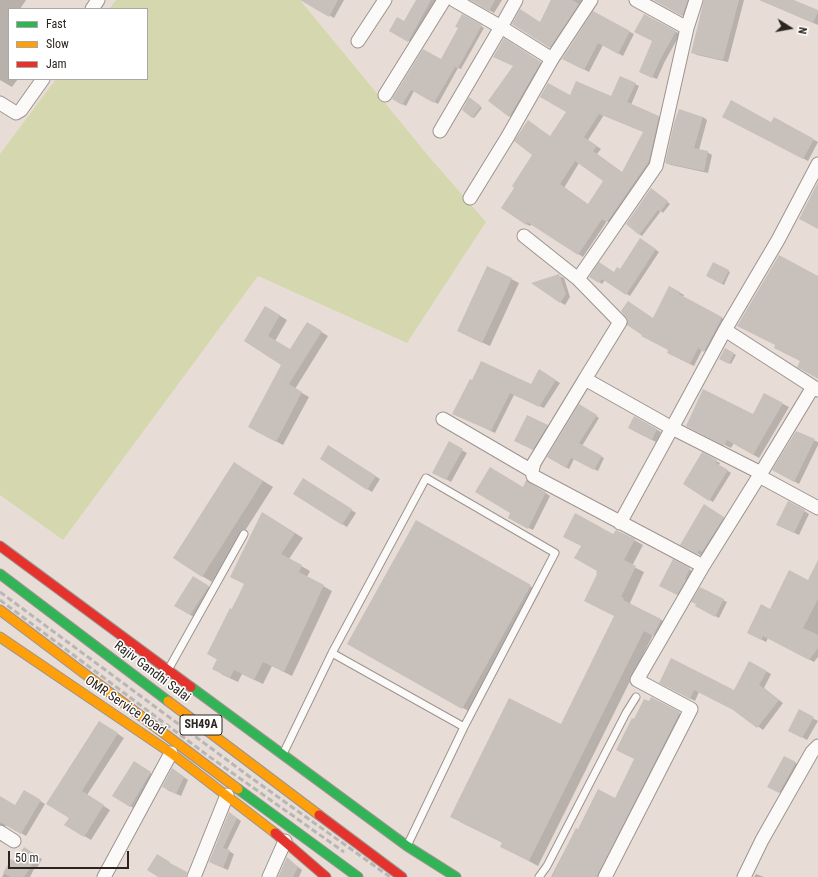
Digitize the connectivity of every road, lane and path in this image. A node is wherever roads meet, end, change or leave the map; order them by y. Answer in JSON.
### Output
{"nodes":[{"id":1,"x":385,"y":0,"type":"edge"},
{"id":2,"x":444,"y":0,"type":"edge"},
{"id":3,"x":454,"y":0,"type":"edge"},
{"id":4,"x":516,"y":0,"type":"edge"},
{"id":5,"x":591,"y":0,"type":"edge"},
{"id":6,"x":636,"y":0,"type":"edge"},
{"id":7,"x":696,"y":0,"type":"edge"},
{"id":8,"x":502,"y":27,"type":"junction"},
{"id":9,"x":687,"y":28,"type":"junction"},
{"id":10,"x":358,"y":41,"type":"dead end"},
{"id":11,"x":552,"y":59,"type":"junction"},
{"id":12,"x":42,"y":80,"type":"edge"},
{"id":13,"x":385,"y":95,"type":"dead end"},
{"id":14,"x":2,"y":108,"type":"edge"},
{"id":15,"x":440,"y":131,"type":"dead end"},
{"id":16,"x":818,"y":164,"type":"edge"},
{"id":17,"x":470,"y":198,"type":"dead end"},
{"id":18,"x":524,"y":236,"type":"dead end"},
{"id":19,"x":578,"y":279,"type":"junction"},
{"id":20,"x":726,"y":330,"type":"junction"},
{"id":21,"x":585,"y":379,"type":"junction"},
{"id":22,"x":815,"y":389,"type":"edge"},
{"id":23,"x":444,"y":419,"type":"dead end"},
{"id":24,"x":672,"y":428,"type":"junction"},
{"id":25,"x":532,"y":471,"type":"junction"},
{"id":26,"x":760,"y":475,"type":"junction"},
{"id":27,"x":818,"y":508,"type":"edge"},
{"id":28,"x":620,"y":523,"type":"junction"},
{"id":29,"x":244,"y":534,"type":"dead end"},
{"id":30,"x":0,"y":546,"type":"edge"},
{"id":31,"x":703,"y":566,"type":"junction"},
{"id":32,"x":0,"y":574,"type":"edge"},
{"id":33,"x":0,"y":610,"type":"edge"},
{"id":34,"x":0,"y":637,"type":"edge"},
{"id":35,"x":332,"y":653,"type":"junction"},
{"id":36,"x":168,"y":670,"type":"junction"},
{"id":37,"x":636,"y":697,"type":"dead end"},
{"id":38,"x":464,"y":727,"type":"junction"},
{"id":39,"x":818,"y":746,"type":"edge"},
{"id":40,"x":171,"y":753,"type":"junction"},
{"id":41,"x":283,"y":754,"type":"junction"},
{"id":42,"x":227,"y":795,"type":"junction"},
{"id":43,"x":0,"y":832,"type":"edge"},
{"id":44,"x":14,"y":841,"type":"dead end"},
{"id":45,"x":285,"y":841,"type":"junction"},
{"id":46,"x":407,"y":846,"type":"junction"},
{"id":47,"x":104,"y":877,"type":"edge"},
{"id":48,"x":194,"y":877,"type":"edge"},
{"id":49,"x":269,"y":877,"type":"edge"},
{"id":50,"x":326,"y":877,"type":"edge"},
{"id":51,"x":358,"y":877,"type":"edge"},
{"id":52,"x":402,"y":877,"type":"edge"},
{"id":53,"x":456,"y":877,"type":"edge"},
{"id":54,"x":539,"y":877,"type":"edge"},
{"id":55,"x":605,"y":877,"type":"edge"},
{"id":56,"x":744,"y":877,"type":"edge"}],
"edges":[{"from":1,"to":10,"type":"street"},
{"from":2,"to":13,"type":"street"},
{"from":3,"to":8,"type":"street"},
{"from":4,"to":8,"type":"street"},
{"from":5,"to":11,"type":"street"},
{"from":6,"to":9,"type":"street"},
{"from":7,"to":9,"type":"street"},
{"from":8,"to":11,"type":"street"},
{"from":8,"to":15,"type":"street"},
{"from":9,"to":19,"type":"street"},
{"from":11,"to":17,"type":"street"},
{"from":12,"to":14,"type":"street"},
{"from":16,"to":20,"type":"street"},
{"from":18,"to":19,"type":"street"},
{"from":19,"to":21,"type":"street"},
{"from":20,"to":22,"type":"street"},
{"from":20,"to":24,"type":"street"},
{"from":21,"to":24,"type":"street"},
{"from":21,"to":25,"type":"street"},
{"from":22,"to":26,"type":"street"},
{"from":23,"to":25,"type":"street"},
{"from":24,"to":26,"type":"street"},
{"from":24,"to":28,"type":"street"},
{"from":25,"to":28,"type":"street"},
{"from":26,"to":27,"type":"street"},
{"from":26,"to":31,"type":"street"},
{"from":28,"to":31,"type":"street"},
{"from":29,"to":36,"type":"lane"},
{"from":30,"to":36,"type":"street"},
{"from":31,"to":55,"type":"street"},
{"from":32,"to":52,"type":"street","name":"Rajiv Gandhi Salai","number":"SH49A"},
{"from":33,"to":51,"type":"street","number":"SH49A"},
{"from":34,"to":40,"type":"street","name":"OMR Service Road"},
{"from":35,"to":38,"type":"lane"},
{"from":35,"to":38,"type":"lane"},
{"from":35,"to":41,"type":"lane"},
{"from":36,"to":41,"type":"street"},
{"from":37,"to":54,"type":"lane"},
{"from":38,"to":46,"type":"lane"},
{"from":39,"to":56,"type":"street"},
{"from":40,"to":42,"type":"street","name":"OMR Service Road"},
{"from":40,"to":47,"type":"street"},
{"from":41,"to":46,"type":"street"},
{"from":42,"to":45,"type":"street","name":"OMR Service Road"},
{"from":42,"to":48,"type":"street"},
{"from":43,"to":44,"type":"street"},
{"from":45,"to":49,"type":"street"},
{"from":45,"to":50,"type":"street","name":"OMR Service Road"},
{"from":46,"to":53,"type":"street"}]}
